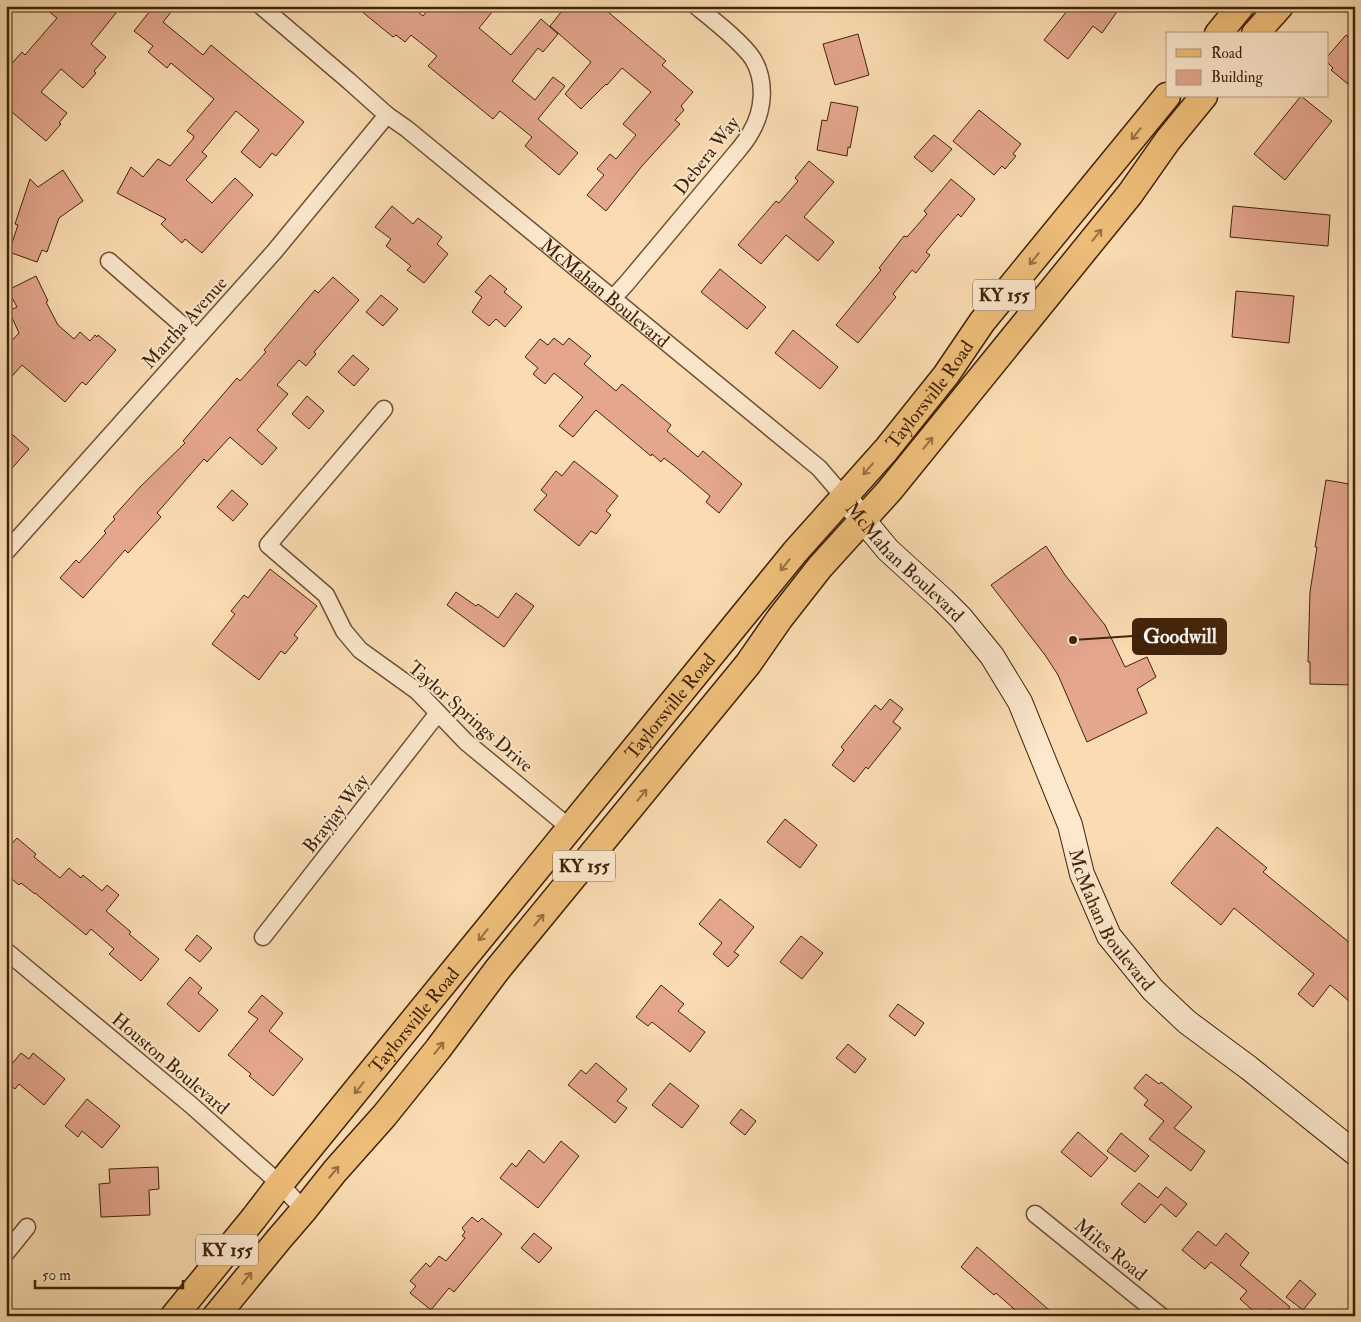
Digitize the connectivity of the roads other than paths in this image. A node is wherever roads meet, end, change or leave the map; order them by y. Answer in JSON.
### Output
{"nodes":[{"id":1,"x":261,"y":6,"type":"edge"},
{"id":2,"x":696,"y":6,"type":"edge"},
{"id":3,"x":1241,"y":6,"type":"edge"},
{"id":4,"x":1280,"y":6,"type":"edge"},
{"id":5,"x":1220,"y":32,"type":"edge"},
{"id":6,"x":1257,"y":32,"type":"edge"},
{"id":7,"x":1166,"y":97,"type":"edge"},
{"id":8,"x":1202,"y":98,"type":"edge"},
{"id":9,"x":387,"y":115,"type":"junction"},
{"id":10,"x":109,"y":261,"type":"dead end"},
{"id":11,"x":612,"y":298,"type":"junction"},
{"id":12,"x":197,"y":338,"type":"junction"},
{"id":13,"x":384,"y":409,"type":"dead end"},
{"id":14,"x":844,"y":497,"type":"junction"},
{"id":15,"x":863,"y":520,"type":"junction"},
{"id":16,"x":6,"y":552,"type":"edge"},
{"id":17,"x":438,"y":712,"type":"junction"},
{"id":18,"x":570,"y":828,"type":"junction"},
{"id":19,"x":263,"y":937,"type":"dead end"},
{"id":20,"x":6,"y":951,"type":"edge"},
{"id":21,"x":1355,"y":1153,"type":"edge"},
{"id":22,"x":280,"y":1184,"type":"junction"},
{"id":23,"x":304,"y":1210,"type":"junction"},
{"id":24,"x":1035,"y":1214,"type":"dead end"},
{"id":25,"x":27,"y":1228,"type":"dead end"},
{"id":26,"x":6,"y":1253,"type":"edge"},
{"id":27,"x":174,"y":1316,"type":"edge"},
{"id":28,"x":216,"y":1316,"type":"edge"},
{"id":29,"x":1161,"y":1316,"type":"edge"}],
"edges":[{"from":1,"to":9,"type":"street","name":"McMahan Boulevard"},
{"from":2,"to":11,"type":"street","name":"Debera Way"},
{"from":3,"to":5,"type":"main road"},
{"from":4,"to":6,"type":"main road"},
{"from":7,"to":14,"type":"main road","name":"Taylorsville Road","number":"KY 155","one_way":true},
{"from":15,"to":8,"type":"main road","name":"Taylorsville Road","number":"KY 155","one_way":true},
{"from":9,"to":11,"type":"street","name":"McMahan Boulevard"},
{"from":9,"to":12,"type":"street","name":"Martha Avenue"},
{"from":10,"to":12,"type":"street"},
{"from":11,"to":14,"type":"street","name":"McMahan Boulevard"},
{"from":12,"to":16,"type":"street","name":"Martha Avenue"},
{"from":13,"to":17,"type":"street","name":"Taylor Springs Drive"},
{"from":14,"to":15,"type":"street","name":"McMahan Boulevard"},
{"from":14,"to":18,"type":"main road","name":"Taylorsville Road","number":"KY 155","one_way":true},
{"from":15,"to":21,"type":"street","name":"McMahan Boulevard"},
{"from":23,"to":15,"type":"main road","name":"Taylorsville Road","number":"KY 155","one_way":true},
{"from":17,"to":18,"type":"street","name":"Taylor Springs Drive"},
{"from":17,"to":19,"type":"street","name":"Brayjay Way"},
{"from":18,"to":22,"type":"main road","name":"Taylorsville Road","number":"KY 155","one_way":true},
{"from":20,"to":22,"type":"street","name":"Houston Boulevard"},
{"from":22,"to":23,"type":"street","name":"Houston Boulevard"},
{"from":22,"to":27,"type":"main road","name":"Taylorsville Road","number":"KY 155"},
{"from":28,"to":23,"type":"main road","name":"Taylorsville Road","number":"KY 155","one_way":true},
{"from":24,"to":29,"type":"street","name":"Miles Road"},
{"from":25,"to":26,"type":"street"}]}
